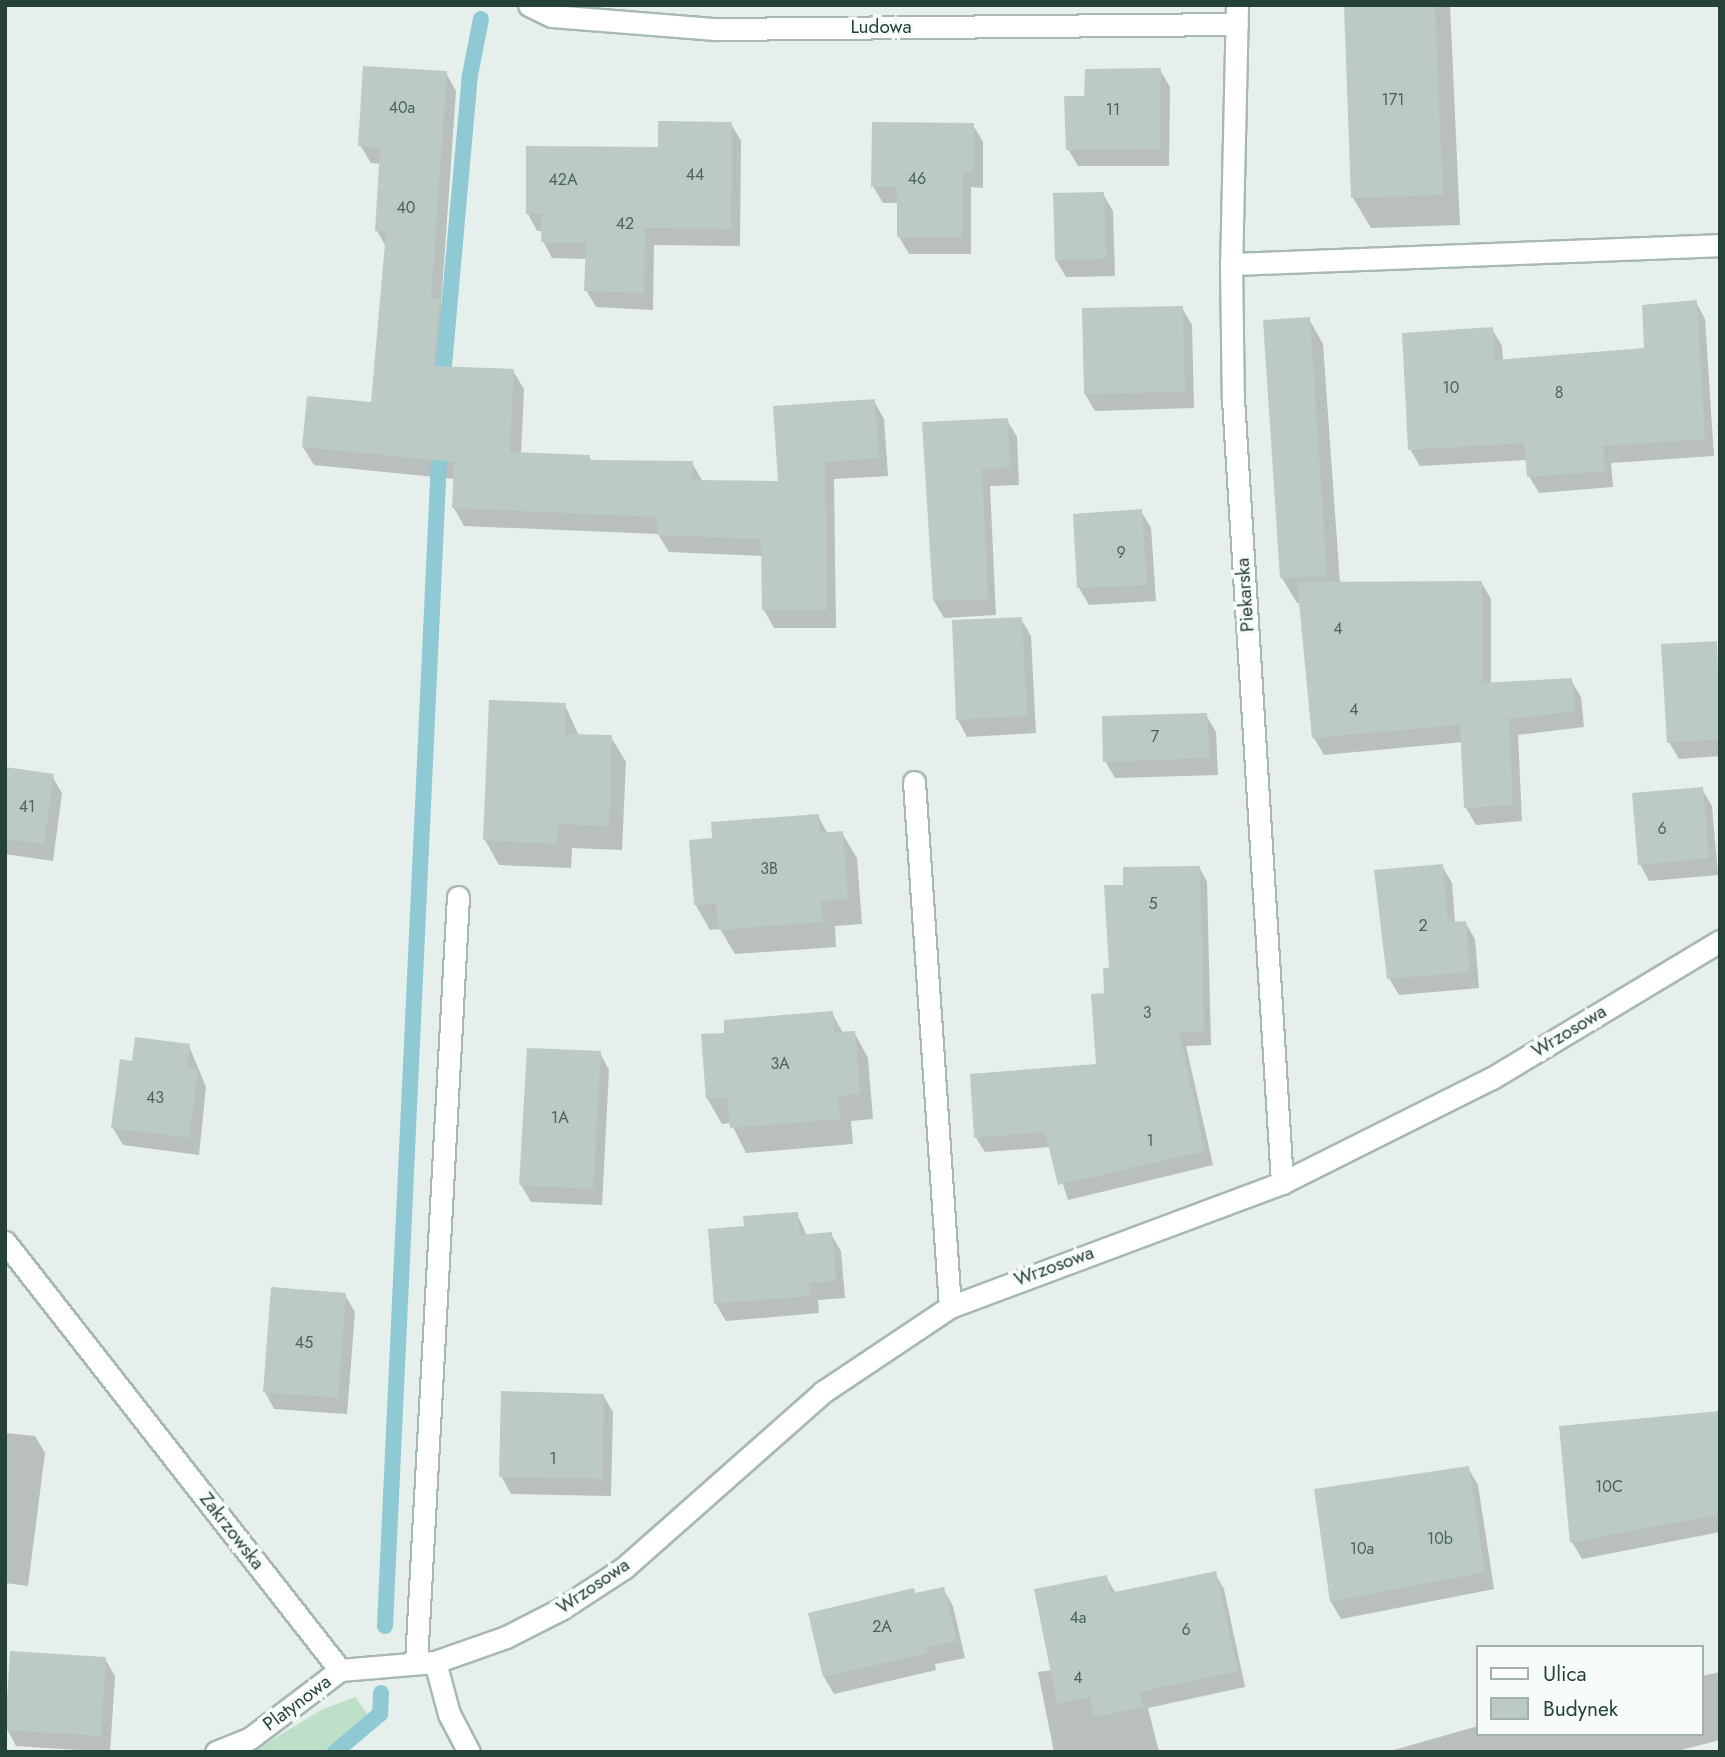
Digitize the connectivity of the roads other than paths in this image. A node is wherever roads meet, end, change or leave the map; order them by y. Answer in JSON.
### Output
{"nodes":[{"id":1,"x":528,"y":5,"type":"edge"},
{"id":2,"x":1237,"y":15,"type":"edge"},
{"id":3,"x":1720,"y":246,"type":"edge"},
{"id":4,"x":1231,"y":264,"type":"junction"},
{"id":5,"x":914,"y":782,"type":"dead end"},
{"id":6,"x":458,"y":897,"type":"dead end"},
{"id":7,"x":1720,"y":941,"type":"edge"},
{"id":8,"x":1282,"y":1183,"type":"junction"},
{"id":9,"x":5,"y":1242,"type":"edge"},
{"id":10,"x":950,"y":1307,"type":"junction"},
{"id":11,"x":425,"y":1662,"type":"junction"},
{"id":12,"x":340,"y":1670,"type":"junction"},
{"id":13,"x":216,"y":1752,"type":"edge"},
{"id":14,"x":469,"y":1752,"type":"edge"}],
"edges":[{"from":1,"to":2,"type":"street","name":"Ludowa"},
{"from":2,"to":4,"type":"street","name":"Piekarska"},
{"from":3,"to":4,"type":"street"},
{"from":4,"to":8,"type":"street","name":"Piekarska"},
{"from":5,"to":10,"type":"street"},
{"from":6,"to":11,"type":"street"},
{"from":7,"to":8,"type":"street","name":"Wrzosowa"},
{"from":8,"to":10,"type":"street","name":"Wrzosowa"},
{"from":9,"to":12,"type":"street","name":"Zakrzowska"},
{"from":10,"to":11,"type":"street","name":"Wrzosowa"},
{"from":11,"to":12,"type":"street"},
{"from":11,"to":14,"type":"street"},
{"from":12,"to":13,"type":"street","name":"Platynowa"}]}
